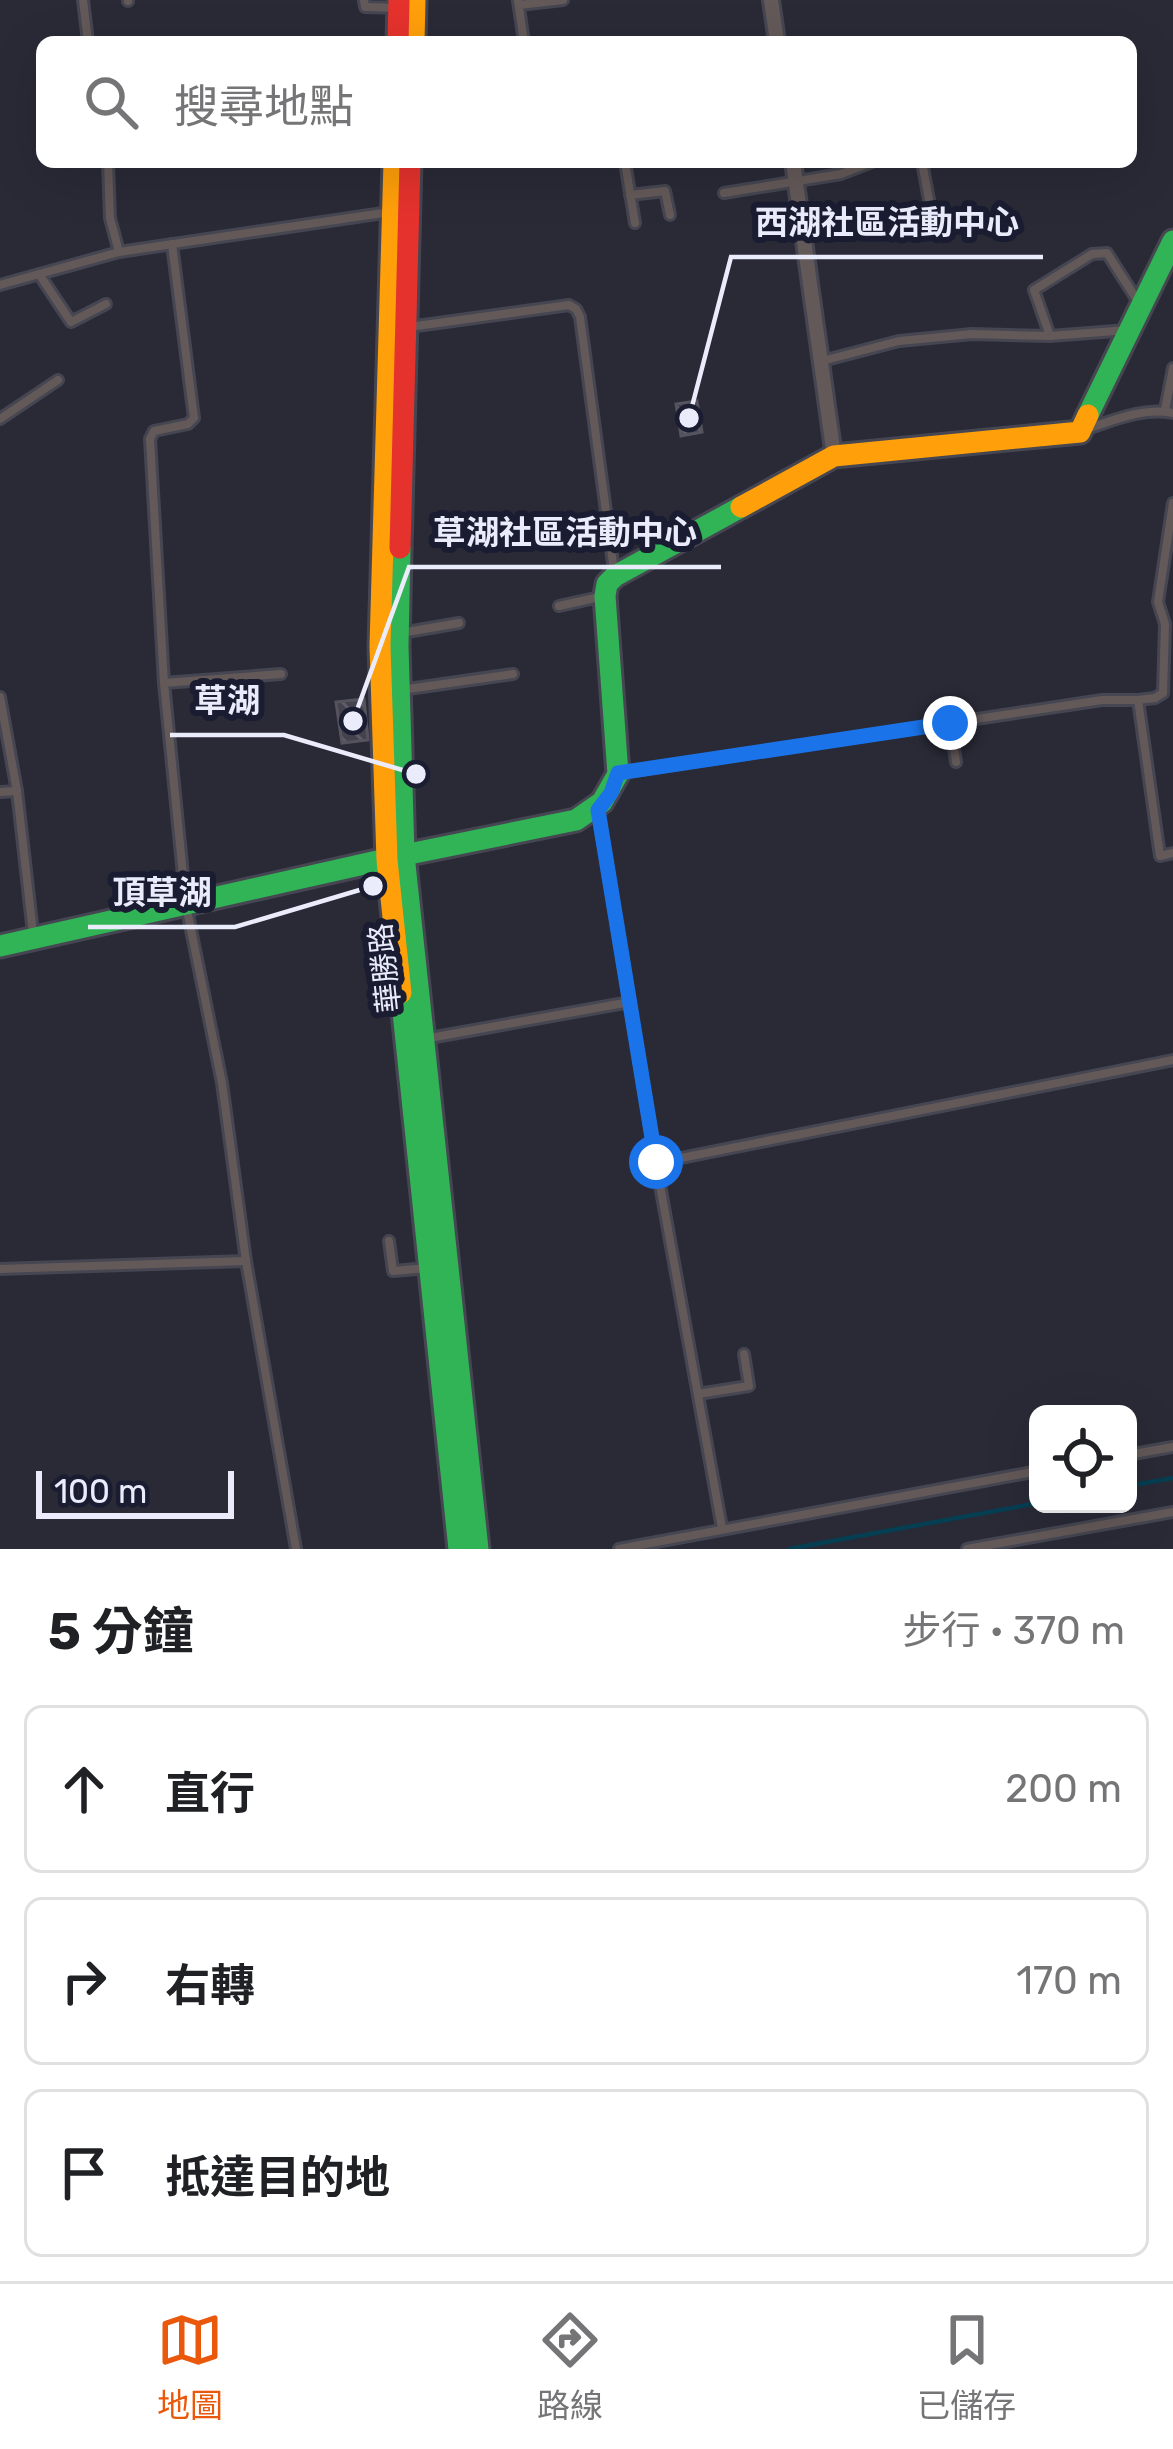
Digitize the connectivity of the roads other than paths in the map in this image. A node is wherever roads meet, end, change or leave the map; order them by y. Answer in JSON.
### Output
{"nodes":[{"id":1,"x":82,"y":0,"type":"edge"},
{"id":2,"x":364,"y":0,"type":"edge"},
{"id":3,"x":562,"y":0,"type":"edge"},
{"id":4,"x":771,"y":0,"type":"edge"},
{"id":5,"x":519,"y":2,"type":"edge"},
{"id":6,"x":404,"y":3,"type":"edge"},
{"id":7,"x":87,"y":36,"type":"edge"},
{"id":8,"x":399,"y":36,"type":"edge"},
{"id":9,"x":412,"y":36,"type":"edge"},
{"id":10,"x":523,"y":36,"type":"edge"},
{"id":11,"x":776,"y":36,"type":"edge"},
{"id":12,"x":108,"y":168,"type":"edge"},
{"id":13,"x":395,"y":168,"type":"edge"},
{"id":14,"x":409,"y":168,"type":"edge"},
{"id":15,"x":626,"y":168,"type":"edge"},
{"id":16,"x":794,"y":168,"type":"edge"},
{"id":17,"x":856,"y":168,"type":"edge"},
{"id":18,"x":923,"y":168,"type":"edge"},
{"id":19,"x":796,"y":183,"type":"junction"},
{"id":20,"x":724,"y":193,"type":"dead end"},
{"id":21,"x":630,"y":195,"type":"junction"},
{"id":22,"x":401,"y":211,"type":"junction"},
{"id":23,"x":670,"y":215,"type":"dead end"},
{"id":24,"x":634,"y":223,"type":"dead end"},
{"id":25,"x":934,"y":226,"type":"dead end"},
{"id":26,"x":1173,"y":241,"type":"edge"},
{"id":27,"x":172,"y":244,"type":"junction"},
{"id":28,"x":119,"y":252,"type":"junction"},
{"id":29,"x":39,"y":274,"type":"junction"},
{"id":30,"x":0,"y":285,"type":"edge"},
{"id":31,"x":106,"y":304,"type":"dead end"},
{"id":32,"x":1141,"y":306,"type":"junction"},
{"id":33,"x":398,"y":329,"type":"junction"},
{"id":34,"x":1130,"y":330,"type":"junction"},
{"id":35,"x":1050,"y":336,"type":"junction"},
{"id":36,"x":820,"y":361,"type":"junction"},
{"id":37,"x":1173,"y":368,"type":"edge"},
{"id":38,"x":58,"y":380,"type":"dead end"},
{"id":39,"x":1169,"y":411,"type":"edge"},
{"id":40,"x":0,"y":419,"type":"edge"},
{"id":41,"x":1080,"y":432,"type":"junction"},
{"id":42,"x":834,"y":456,"type":"junction"},
{"id":43,"x":1173,"y":503,"type":"edge"},
{"id":44,"x":610,"y":586,"type":"junction"},
{"id":45,"x":559,"y":606,"type":"dead end"},
{"id":46,"x":458,"y":623,"type":"dead end"},
{"id":47,"x":1169,"y":623,"type":"edge"},
{"id":48,"x":399,"y":634,"type":"junction"},
{"id":49,"x":281,"y":674,"type":"dead end"},
{"id":50,"x":513,"y":674,"type":"dead end"},
{"id":51,"x":164,"y":683,"type":"junction"},
{"id":52,"x":398,"y":691,"type":"junction"},
{"id":53,"x":1168,"y":692,"type":"edge"},
{"id":54,"x":0,"y":697,"type":"edge"},
{"id":55,"x":1138,"y":700,"type":"junction"},
{"id":56,"x":950,"y":723,"type":"junction"},
{"id":57,"x":956,"y":762,"type":"dead end"},
{"id":58,"x":618,"y":773,"type":"junction"},
{"id":59,"x":16,"y":790,"type":"junction"},
{"id":60,"x":0,"y":792,"type":"edge"},
{"id":61,"x":598,"y":810,"type":"junction"},
{"id":62,"x":1173,"y":853,"type":"edge"},
{"id":63,"x":395,"y":858,"type":"junction"},
{"id":64,"x":186,"y":905,"type":"junction"},
{"id":65,"x":34,"y":938,"type":"junction"},
{"id":66,"x":0,"y":946,"type":"edge"},
{"id":67,"x":630,"y":1002,"type":"junction"},
{"id":68,"x":423,"y":1040,"type":"junction"},
{"id":69,"x":1173,"y":1060,"type":"edge"},
{"id":70,"x":656,"y":1162,"type":"junction"},
{"id":71,"x":389,"y":1241,"type":"dead end"},
{"id":72,"x":246,"y":1261,"type":"junction"},
{"id":73,"x":430,"y":1268,"type":"junction"},
{"id":74,"x":0,"y":1269,"type":"edge"},
{"id":75,"x":744,"y":1354,"type":"dead end"},
{"id":76,"x":698,"y":1394,"type":"junction"},
{"id":77,"x":1173,"y":1447,"type":"edge"},
{"id":78,"x":1137,"y":1453,"type":"edge"},
{"id":79,"x":1029,"y":1473,"type":"edge"},
{"id":80,"x":1173,"y":1512,"type":"edge"},
{"id":81,"x":722,"y":1528,"type":"junction"},
{"id":82,"x":296,"y":1549,"type":"edge"},
{"id":83,"x":459,"y":1549,"type":"edge"},
{"id":84,"x":478,"y":1549,"type":"edge"},
{"id":85,"x":619,"y":1549,"type":"edge"},
{"id":86,"x":967,"y":1549,"type":"edge"}],
"edges":[{"from":1,"to":7,"type":"lane"},
{"from":2,"to":6,"type":"lane"},
{"from":3,"to":5,"type":"lane"},
{"from":4,"to":11,"type":"street"},
{"from":5,"to":10,"type":"lane"},
{"from":6,"to":8,"type":"main road"},
{"from":6,"to":9,"type":"main road"},
{"from":12,"to":28,"type":"lane"},
{"from":13,"to":22,"type":"main road","name":"華勝路"},
{"from":14,"to":22,"type":"main road","name":"華勝路"},
{"from":15,"to":21,"type":"lane"},
{"from":16,"to":19,"type":"street"},
{"from":17,"to":19,"type":"lane"},
{"from":18,"to":25,"type":"lane"},
{"from":19,"to":20,"type":"lane"},
{"from":19,"to":36,"type":"street"},
{"from":21,"to":23,"type":"lane"},
{"from":21,"to":24,"type":"lane"},
{"from":22,"to":27,"type":"lane"},
{"from":22,"to":33,"type":"main road","name":"華勝路"},
{"from":26,"to":32,"type":"main road"},
{"from":27,"to":28,"type":"lane"},
{"from":27,"to":51,"type":"lane"},
{"from":28,"to":29,"type":"lane"},
{"from":29,"to":30,"type":"lane"},
{"from":29,"to":31,"type":"lane"},
{"from":32,"to":34,"type":"main road"},
{"from":32,"to":35,"type":"lane"},
{"from":33,"to":44,"type":"lane"},
{"from":33,"to":48,"type":"main road","name":"華勝路"},
{"from":33,"to":63,"type":"main road","name":"華勝路"},
{"from":34,"to":35,"type":"lane"},
{"from":34,"to":41,"type":"main road"},
{"from":35,"to":36,"type":"lane"},
{"from":36,"to":42,"type":"street"},
{"from":37,"to":39,"type":"lane"},
{"from":38,"to":40,"type":"lane"},
{"from":39,"to":41,"type":"lane"},
{"from":41,"to":42,"type":"main road"},
{"from":42,"to":44,"type":"main road"},
{"from":43,"to":47,"type":"lane"},
{"from":44,"to":45,"type":"lane"},
{"from":44,"to":58,"type":"main road"},
{"from":46,"to":48,"type":"lane"},
{"from":47,"to":53,"type":"lane"},
{"from":48,"to":52,"type":"main road","name":"華勝路"},
{"from":49,"to":51,"type":"lane"},
{"from":50,"to":52,"type":"lane"},
{"from":51,"to":64,"type":"lane"},
{"from":52,"to":63,"type":"main road","name":"華勝路"},
{"from":53,"to":55,"type":"lane"},
{"from":54,"to":59,"type":"lane"},
{"from":55,"to":56,"type":"lane"},
{"from":55,"to":62,"type":"lane"},
{"from":56,"to":57,"type":"lane"},
{"from":56,"to":58,"type":"lane"},
{"from":58,"to":61,"type":"main road"},
{"from":59,"to":60,"type":"lane"},
{"from":59,"to":65,"type":"lane"},
{"from":61,"to":63,"type":"main road"},
{"from":61,"to":67,"type":"lane"},
{"from":63,"to":64,"type":"main road"},
{"from":63,"to":68,"type":"main road","name":"華勝路"},
{"from":63,"to":73,"type":"main road","name":"華勝路"},
{"from":64,"to":65,"type":"main road"},
{"from":64,"to":72,"type":"lane"},
{"from":65,"to":66,"type":"main road"},
{"from":67,"to":68,"type":"lane"},
{"from":67,"to":70,"type":"lane"},
{"from":68,"to":84,"type":"main road","name":"華勝路"},
{"from":69,"to":70,"type":"lane"},
{"from":70,"to":76,"type":"lane"},
{"from":71,"to":73,"type":"lane"},
{"from":72,"to":74,"type":"lane"},
{"from":72,"to":82,"type":"lane"},
{"from":73,"to":83,"type":"main road","name":"華勝路"},
{"from":75,"to":76,"type":"lane"},
{"from":76,"to":81,"type":"lane"},
{"from":77,"to":78,"type":"lane"},
{"from":79,"to":81,"type":"lane"},
{"from":80,"to":86,"type":"lane"},
{"from":81,"to":85,"type":"lane"}]}
